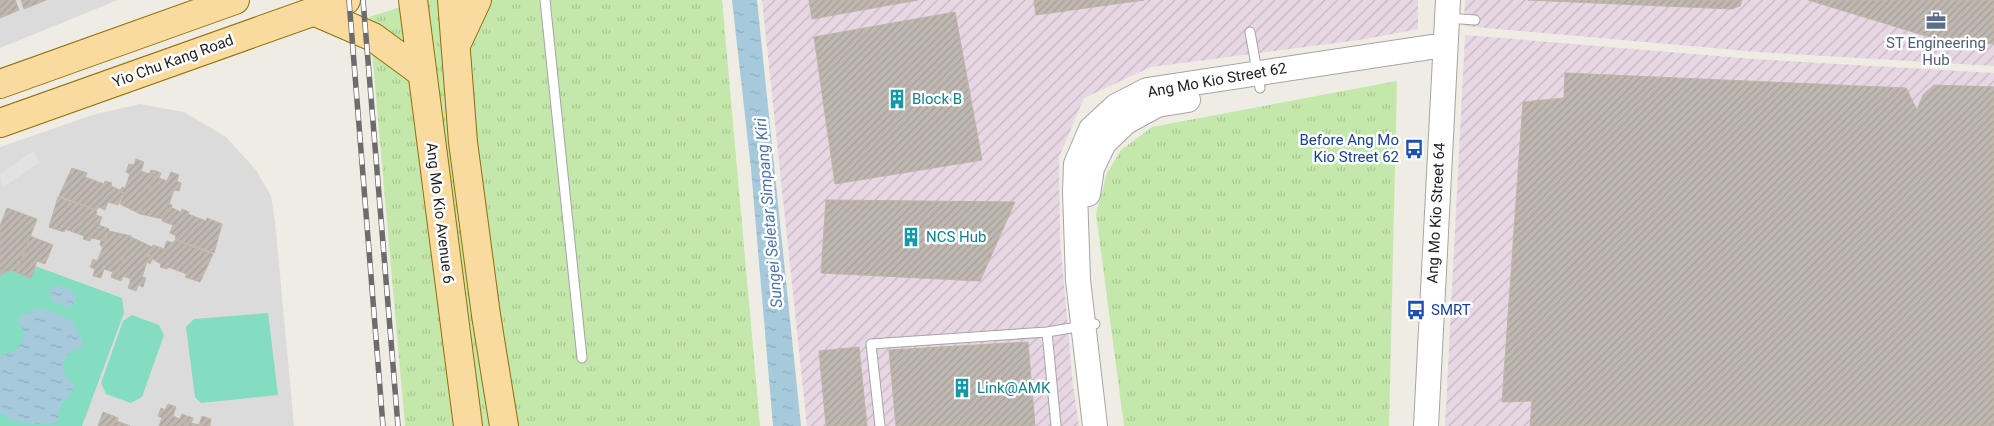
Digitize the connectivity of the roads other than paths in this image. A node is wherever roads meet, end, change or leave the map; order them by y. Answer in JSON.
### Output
{"nodes":[{"id":1,"x":235,"y":0,"type":"edge"},
{"id":2,"x":346,"y":0,"type":"edge"},
{"id":3,"x":412,"y":0,"type":"edge"},
{"id":4,"x":452,"y":0,"type":"edge"},
{"id":5,"x":477,"y":0,"type":"edge"},
{"id":6,"x":545,"y":0,"type":"edge"},
{"id":7,"x":1432,"y":0,"type":"edge"},
{"id":8,"x":1448,"y":9,"type":"edge"},
{"id":9,"x":313,"y":11,"type":"junction"},
{"id":10,"x":1475,"y":20,"type":"dead end"},
{"id":11,"x":1250,"y":32,"type":"dead end"},
{"id":12,"x":455,"y":47,"type":"junction"},
{"id":13,"x":1437,"y":54,"type":"junction"},
{"id":14,"x":422,"y":74,"type":"junction"},
{"id":15,"x":1258,"y":81,"type":"junction"},
{"id":16,"x":0,"y":84,"type":"edge"},
{"id":17,"x":0,"y":123,"type":"edge"},
{"id":18,"x":1089,"y":325,"type":"junction"},
{"id":19,"x":1047,"y":332,"type":"junction"},
{"id":20,"x":582,"y":358,"type":"dead end"},
{"id":21,"x":468,"y":426,"type":"edge"},
{"id":22,"x":504,"y":426,"type":"edge"},
{"id":23,"x":880,"y":426,"type":"edge"},
{"id":24,"x":1056,"y":426,"type":"edge"},
{"id":25,"x":1095,"y":426,"type":"edge"},
{"id":26,"x":1108,"y":426,"type":"edge"},
{"id":27,"x":1411,"y":426,"type":"edge"},
{"id":28,"x":1426,"y":426,"type":"edge"}],
"edges":[{"from":1,"to":16,"type":"main road"},
{"from":2,"to":9,"type":"main road","name":"Yio Chu Kang Road"},
{"from":3,"to":14,"type":"main road","name":"Ang Mo Kio Avenue 6"},
{"from":4,"to":12,"type":"main road","name":"Ang Mo Kio Avenue 6"},
{"from":5,"to":12,"type":"main road"},
{"from":6,"to":20,"type":"lane"},
{"from":7,"to":13,"type":"street","name":"Ang Mo Kio Street 64"},
{"from":8,"to":10,"type":"lane"},
{"from":8,"to":13,"type":"street","name":"Ang Mo Kio Street 64"},
{"from":9,"to":14,"type":"main road"},
{"from":9,"to":17,"type":"main road","name":"Yio Chu Kang Road"},
{"from":11,"to":15,"type":"lane"},
{"from":12,"to":22,"type":"main road","name":"Ang Mo Kio Avenue 6"},
{"from":13,"to":15,"type":"street","name":"Ang Mo Kio Street 62"},
{"from":13,"to":27,"type":"street","name":"Ang Mo Kio Street 64"},
{"from":13,"to":28,"type":"street","name":"Ang Mo Kio Street 64"},
{"from":14,"to":21,"type":"main road","name":"Ang Mo Kio Avenue 6"},
{"from":15,"to":18,"type":"street","name":"Ang Mo Kio Street 62"},
{"from":18,"to":19,"type":"lane"},
{"from":18,"to":25,"type":"street","name":"Ang Mo Kio Street 62"},
{"from":18,"to":26,"type":"street","name":"Ang Mo Kio Street 62"},
{"from":19,"to":23,"type":"lane"},
{"from":19,"to":24,"type":"lane"}]}
